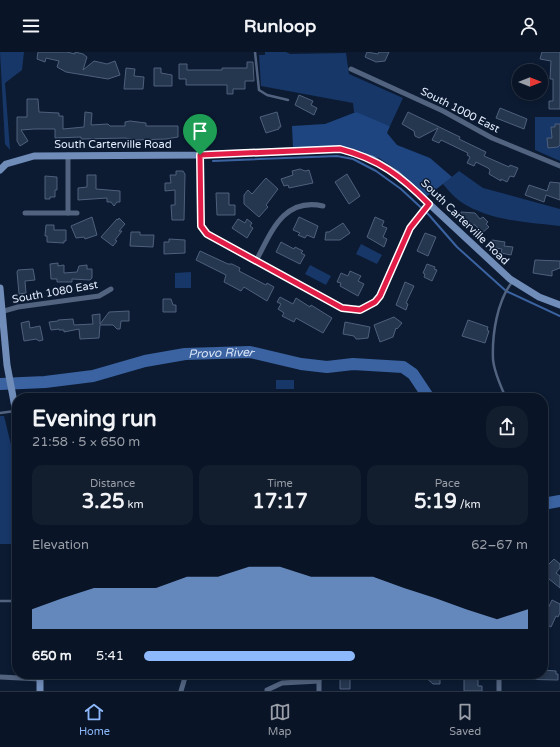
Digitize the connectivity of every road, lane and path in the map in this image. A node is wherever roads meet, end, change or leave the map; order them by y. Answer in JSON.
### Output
{"nodes":[{"id":1,"x":255,"y":52,"type":"edge"},
{"id":2,"x":351,"y":69,"type":"dead end"},
{"id":3,"x":288,"y":100,"type":"dead end"},
{"id":4,"x":68,"y":155,"type":"junction"},
{"id":5,"x":200,"y":155,"type":"junction"},
{"id":6,"x":560,"y":166,"type":"edge"},
{"id":7,"x":0,"y":170,"type":"edge"},
{"id":8,"x":429,"y":204,"type":"junction"},
{"id":9,"x":323,"y":206,"type":"dead end"},
{"id":10,"x":25,"y":213,"type":"dead end"},
{"id":11,"x":68,"y":213,"type":"junction"},
{"id":12,"x":77,"y":213,"type":"dead end"},
{"id":13,"x":256,"y":261,"type":"junction"},
{"id":14,"x":512,"y":282,"type":"junction"},
{"id":15,"x":0,"y":288,"type":"edge"},
{"id":16,"x":111,"y":289,"type":"dead end"},
{"id":17,"x":560,"y":305,"type":"edge"},
{"id":18,"x":1,"y":312,"type":"edge"},
{"id":19,"x":504,"y":393,"type":"edge"},
{"id":20,"x":12,"y":398,"type":"edge"},
{"id":21,"x":0,"y":414,"type":"edge"},
{"id":22,"x":12,"y":415,"type":"edge"},
{"id":23,"x":0,"y":601,"type":"edge"},
{"id":24,"x":12,"y":601,"type":"edge"},
{"id":25,"x":0,"y":677,"type":"edge"},
{"id":26,"x":12,"y":677,"type":"edge"},
{"id":27,"x":40,"y":679,"type":"edge"},
{"id":28,"x":185,"y":679,"type":"edge"},
{"id":29,"x":499,"y":679,"type":"edge"},
{"id":30,"x":319,"y":681,"type":"joint"},
{"id":31,"x":267,"y":690,"type":"dead end"},
{"id":32,"x":40,"y":691,"type":"edge"},
{"id":33,"x":181,"y":691,"type":"edge"},
{"id":34,"x":319,"y":691,"type":"edge"},
{"id":35,"x":499,"y":691,"type":"edge"}],
"edges":[{"from":1,"to":3,"type":"lane"},
{"from":2,"to":6,"type":"street","name":"South 1000 East"},
{"from":4,"to":5,"type":"street","name":"South Carterville Road"},
{"from":4,"to":7,"type":"street","name":"South Carterville Road"},
{"from":4,"to":11,"type":"street"},
{"from":5,"to":8,"type":"street","name":"South Carterville Road"},
{"from":5,"to":13,"type":"street"},
{"from":8,"to":13,"type":"street"},
{"from":8,"to":14,"type":"street","name":"South Carterville Road"},
{"from":9,"to":13,"type":"street"},
{"from":10,"to":11,"type":"street"},
{"from":11,"to":12,"type":"street"},
{"from":14,"to":17,"type":"street","name":"South Carterville Road"},
{"from":14,"to":19,"type":"lane"},
{"from":15,"to":18,"type":"street"},
{"from":16,"to":18,"type":"street","name":"South 1080 East"},
{"from":18,"to":20,"type":"street"},
{"from":21,"to":22,"type":"lane"},
{"from":23,"to":24,"type":"lane"},
{"from":25,"to":26,"type":"street"},
{"from":27,"to":32,"type":"street"},
{"from":28,"to":33,"type":"street"},
{"from":29,"to":35,"type":"street"},
{"from":30,"to":31,"type":"street"},
{"from":30,"to":34,"type":"street"}]}
